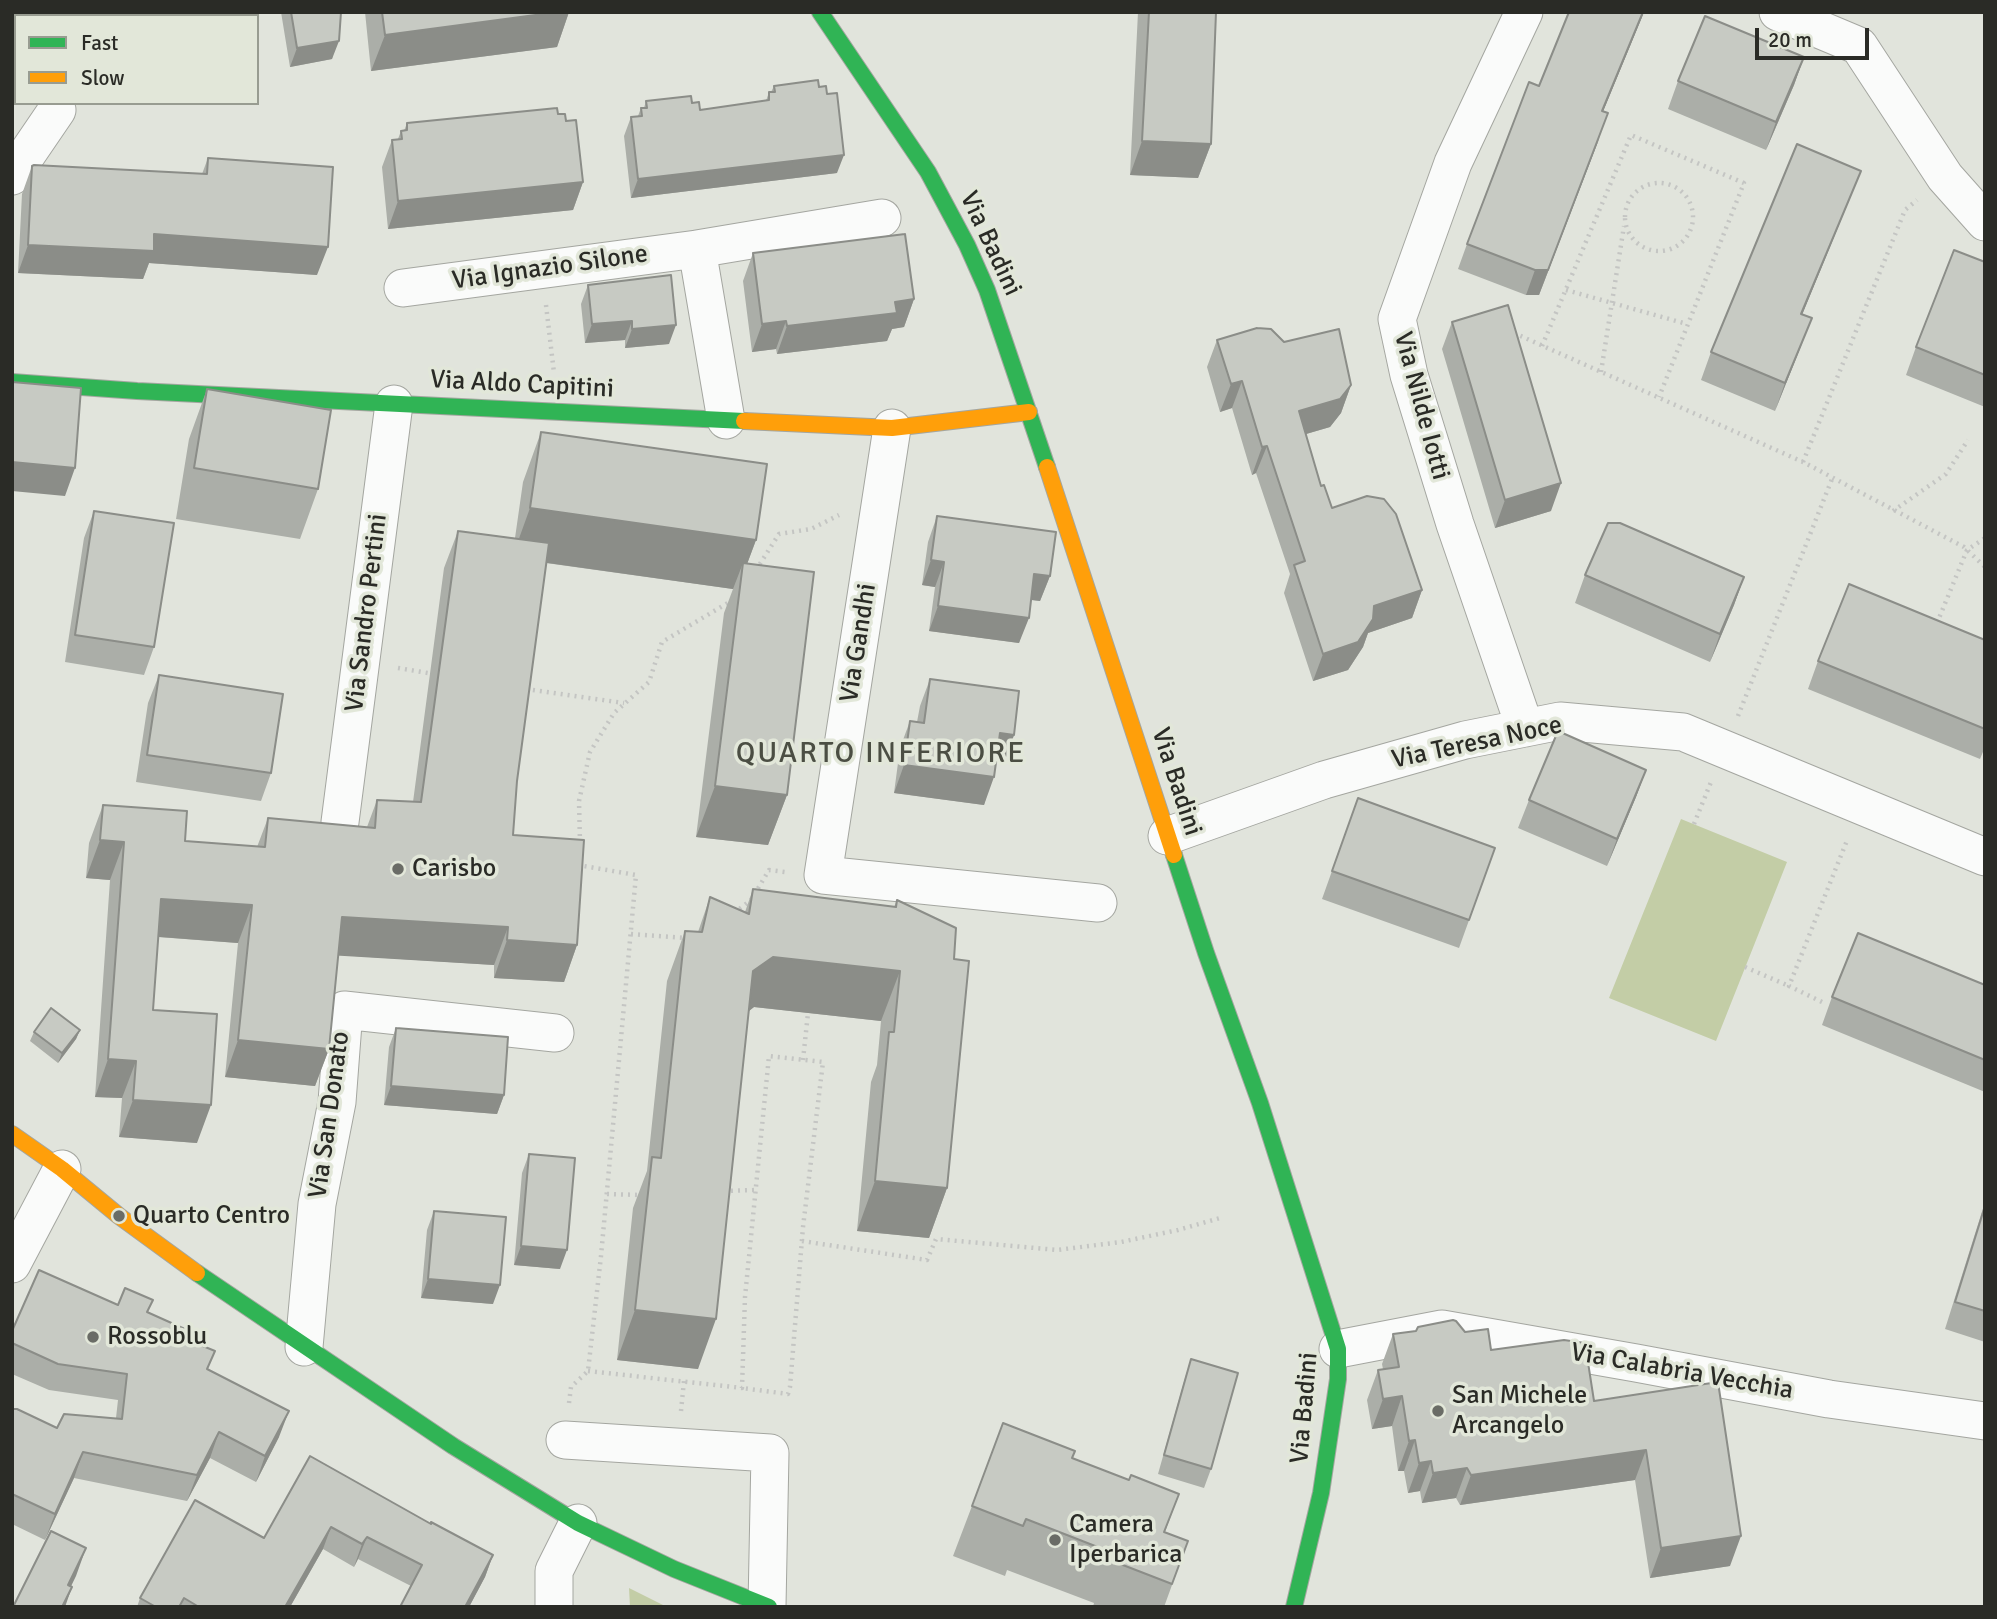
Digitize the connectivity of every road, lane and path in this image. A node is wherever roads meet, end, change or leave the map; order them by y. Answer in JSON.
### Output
{"nodes":[{"id":1,"x":820,"y":12,"type":"edge"},
{"id":2,"x":1524,"y":12,"type":"edge"},
{"id":3,"x":1778,"y":12,"type":"edge"},
{"id":4,"x":57,"y":110,"type":"dead end"},
{"id":5,"x":12,"y":176,"type":"edge"},
{"id":6,"x":1944,"y":177,"type":"junction"},
{"id":7,"x":882,"y":218,"type":"dead end"},
{"id":8,"x":1625,"y":221,"type":"junction"},
{"id":9,"x":1985,"y":222,"type":"edge"},
{"id":10,"x":697,"y":249,"type":"junction"},
{"id":11,"x":542,"y":269,"type":"junction"},
{"id":12,"x":403,"y":288,"type":"dead end"},
{"id":13,"x":1566,"y":290,"type":"junction"},
{"id":14,"x":1612,"y":303,"type":"junction"},
{"id":15,"x":1687,"y":324,"type":"junction"},
{"id":16,"x":1508,"y":331,"type":"edge"},
{"id":17,"x":1542,"y":346,"type":"junction"},
{"id":18,"x":1601,"y":372,"type":"junction"},
{"id":19,"x":12,"y":382,"type":"edge"},
{"id":20,"x":1658,"y":397,"type":"junction"},
{"id":21,"x":394,"y":404,"type":"junction"},
{"id":22,"x":558,"y":412,"type":"junction"},
{"id":23,"x":1029,"y":412,"type":"junction"},
{"id":24,"x":726,"y":420,"type":"junction"},
{"id":25,"x":892,"y":428,"type":"junction"},
{"id":26,"x":1968,"y":440,"type":"dead end"},
{"id":27,"x":1803,"y":462,"type":"junction"},
{"id":28,"x":1832,"y":479,"type":"junction"},
{"id":29,"x":1893,"y":511,"type":"junction"},
{"id":30,"x":845,"y":512,"type":"dead end"},
{"id":31,"x":1985,"y":538,"type":"edge"},
{"id":32,"x":1966,"y":550,"type":"junction"},
{"id":33,"x":1985,"y":567,"type":"edge"},
{"id":34,"x":748,"y":580,"type":"edge"},
{"id":35,"x":740,"y":591,"type":"edge"},
{"id":36,"x":1936,"y":626,"type":"edge"},
{"id":37,"x":520,"y":688,"type":"edge"},
{"id":38,"x":625,"y":704,"type":"junction"},
{"id":39,"x":1525,"y":728,"type":"junction"},
{"id":40,"x":1725,"y":750,"type":"junction"},
{"id":41,"x":1861,"y":805,"type":"junction"},
{"id":42,"x":340,"y":822,"type":"edge"},
{"id":43,"x":1167,"y":836,"type":"junction"},
{"id":44,"x":1985,"y":856,"type":"edge"},
{"id":45,"x":568,"y":864,"type":"edge"},
{"id":46,"x":580,"y":866,"type":"junction"},
{"id":47,"x":823,"y":875,"type":"junction"},
{"id":48,"x":1098,"y":903,"type":"dead end"},
{"id":49,"x":731,"y":915,"type":"edge"},
{"id":50,"x":631,"y":934,"type":"junction"},
{"id":51,"x":690,"y":938,"type":"edge"},
{"id":52,"x":1745,"y":967,"type":"dead end"},
{"id":53,"x":1789,"y":986,"type":"junction"},
{"id":54,"x":1822,"y":1002,"type":"dead end"},
{"id":55,"x":808,"y":1013,"type":"dead end"},
{"id":56,"x":555,"y":1033,"type":"dead end"},
{"id":57,"x":803,"y":1060,"type":"junction"},
{"id":58,"x":12,"y":1134,"type":"edge"},
{"id":59,"x":62,"y":1170,"type":"junction"},
{"id":60,"x":756,"y":1190,"type":"junction"},
{"id":61,"x":716,"y":1191,"type":"edge"},
{"id":62,"x":607,"y":1194,"type":"junction"},
{"id":63,"x":644,"y":1195,"type":"dead end"},
{"id":64,"x":1220,"y":1218,"type":"dead end"},
{"id":65,"x":802,"y":1241,"type":"junction"},
{"id":66,"x":12,"y":1264,"type":"edge"},
{"id":67,"x":304,"y":1347,"type":"junction"},
{"id":68,"x":1338,"y":1349,"type":"junction"},
{"id":69,"x":589,"y":1371,"type":"junction"},
{"id":70,"x":742,"y":1388,"type":"junction"},
{"id":71,"x":1985,"y":1421,"type":"edge"},
{"id":72,"x":565,"y":1440,"type":"joint"},
{"id":73,"x":578,"y":1523,"type":"junction"},
{"id":74,"x":768,"y":1606,"type":"edge"},
{"id":75,"x":554,"y":1607,"type":"edge"},
{"id":76,"x":1294,"y":1607,"type":"edge"}],
"edges":[{"from":1,"to":23,"type":"street","name":"Via Badini"},
{"from":2,"to":39,"type":"street","name":"Via Nilde Iotti"},
{"from":3,"to":6,"type":"street"},
{"from":4,"to":5,"type":"street"},
{"from":6,"to":9,"type":"street"},
{"from":6,"to":27,"type":"path"},
{"from":7,"to":10,"type":"street","name":"Via Ignazio Silone"},
{"from":8,"to":8,"type":"path"},
{"from":8,"to":14,"type":"path"},
{"from":10,"to":11,"type":"street","name":"Via Ignazio Silone"},
{"from":10,"to":24,"type":"street"},
{"from":11,"to":12,"type":"street","name":"Via Ignazio Silone"},
{"from":11,"to":22,"type":"path"},
{"from":13,"to":14,"type":"path"},
{"from":13,"to":15,"type":"path"},
{"from":13,"to":17,"type":"path"},
{"from":14,"to":15,"type":"path"},
{"from":14,"to":18,"type":"path"},
{"from":15,"to":20,"type":"path"},
{"from":16,"to":17,"type":"path"},
{"from":17,"to":18,"type":"path"},
{"from":18,"to":20,"type":"path"},
{"from":19,"to":21,"type":"street","name":"Via Aldo Capitini"},
{"from":20,"to":27,"type":"path"},
{"from":21,"to":22,"type":"street","name":"Via Aldo Capitini"},
{"from":21,"to":42,"type":"street","name":"Via Sandro Pertini"},
{"from":22,"to":24,"type":"street","name":"Via Aldo Capitini"},
{"from":23,"to":25,"type":"street","name":"Via Aldo Capitini"},
{"from":23,"to":43,"type":"street","name":"Via Badini"},
{"from":24,"to":25,"type":"street","name":"Via Aldo Capitini"},
{"from":25,"to":47,"type":"street","name":"Via Gandhi"},
{"from":26,"to":29,"type":"path"},
{"from":27,"to":28,"type":"path"},
{"from":28,"to":29,"type":"path"},
{"from":28,"to":40,"type":"path"},
{"from":29,"to":32,"type":"path"},
{"from":30,"to":34,"type":"path"},
{"from":31,"to":32,"type":"path"},
{"from":32,"to":33,"type":"path"},
{"from":32,"to":36,"type":"path"},
{"from":35,"to":38,"type":"path"},
{"from":37,"to":38,"type":"path"},
{"from":38,"to":46,"type":"path"},
{"from":39,"to":40,"type":"street","name":"Via Teresa Noce"},
{"from":39,"to":43,"type":"street","name":"Via Teresa Noce"},
{"from":40,"to":41,"type":"street","name":"Via Teresa Noce"},
{"from":41,"to":44,"type":"street","name":"Via Teresa Noce"},
{"from":41,"to":53,"type":"path"},
{"from":43,"to":68,"type":"street","name":"Via Badini"},
{"from":45,"to":46,"type":"path"},
{"from":46,"to":50,"type":"path"},
{"from":47,"to":48,"type":"street"},
{"from":47,"to":49,"type":"path"},
{"from":50,"to":51,"type":"path"},
{"from":50,"to":62,"type":"path"},
{"from":52,"to":53,"type":"path"},
{"from":53,"to":54,"type":"path"},
{"from":55,"to":57,"type":"path"},
{"from":56,"to":67,"type":"street","name":"Via San Donato"},
{"from":57,"to":60,"type":"path"},
{"from":57,"to":65,"type":"path"},
{"from":58,"to":59,"type":"street"},
{"from":59,"to":66,"type":"street"},
{"from":59,"to":67,"type":"street"},
{"from":60,"to":61,"type":"path"},
{"from":60,"to":70,"type":"path"},
{"from":62,"to":63,"type":"path"},
{"from":62,"to":69,"type":"path"},
{"from":64,"to":65,"type":"path"},
{"from":65,"to":70,"type":"path"},
{"from":67,"to":73,"type":"street"},
{"from":68,"to":71,"type":"street","name":"Via Calabria Vecchia"},
{"from":68,"to":76,"type":"street","name":"Via Badini"},
{"from":69,"to":70,"type":"path"},
{"from":69,"to":72,"type":"path"},
{"from":72,"to":74,"type":"street"},
{"from":73,"to":74,"type":"street"},
{"from":73,"to":75,"type":"street"}]}
